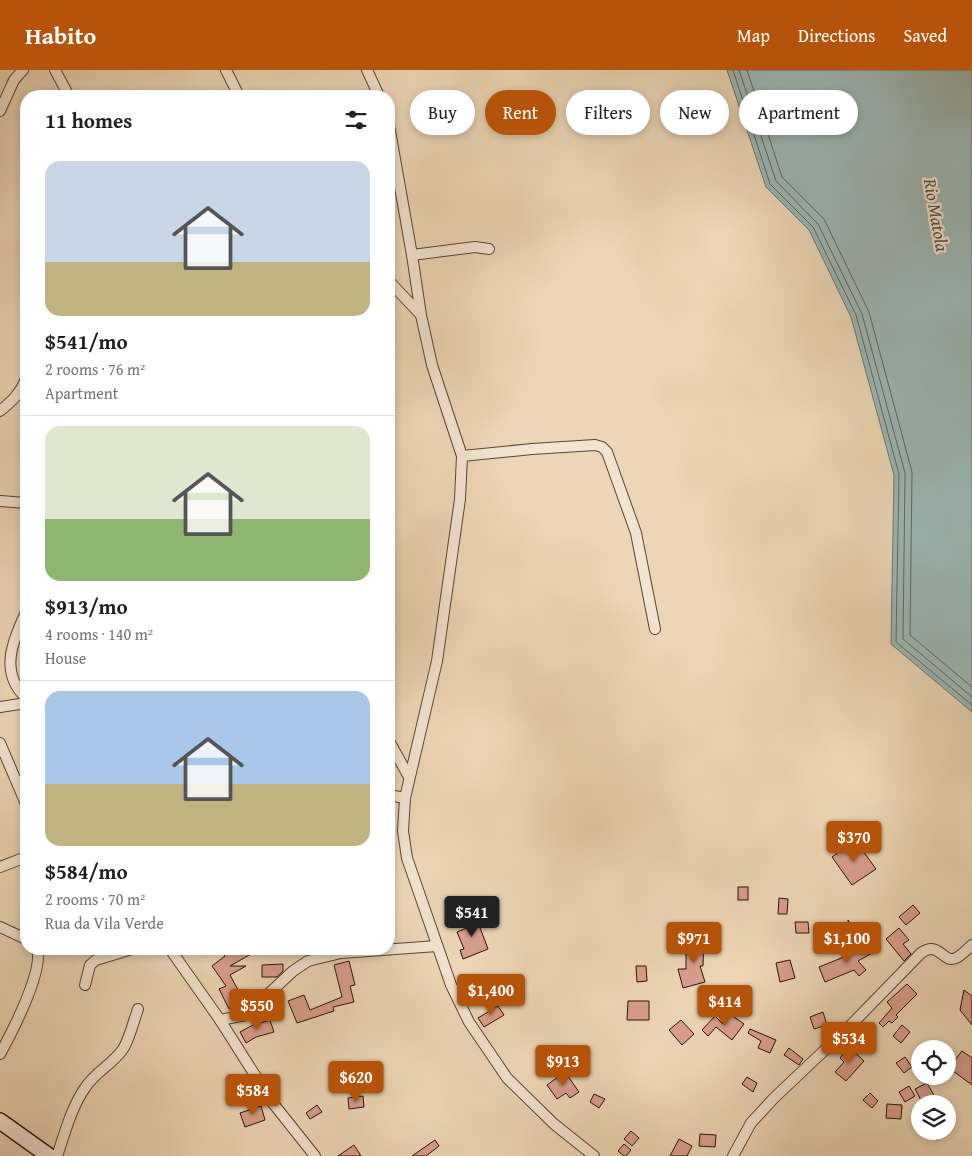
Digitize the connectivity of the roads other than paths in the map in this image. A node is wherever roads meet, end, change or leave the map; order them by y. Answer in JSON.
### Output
{"nodes":[{"id":1,"x":23,"y":70,"type":"edge"},
{"id":2,"x":55,"y":70,"type":"edge"},
{"id":3,"x":226,"y":70,"type":"edge"},
{"id":4,"x":367,"y":70,"type":"edge"},
{"id":5,"x":66,"y":90,"type":"edge"},
{"id":6,"x":236,"y":90,"type":"edge"},
{"id":7,"x":376,"y":90,"type":"edge"},
{"id":8,"x":0,"y":111,"type":"edge"},
{"id":9,"x":395,"y":169,"type":"edge"},
{"id":10,"x":490,"y":249,"type":"dead end"},
{"id":11,"x":412,"y":256,"type":"junction"},
{"id":12,"x":395,"y":287,"type":"edge"},
{"id":13,"x":421,"y":315,"type":"junction"},
{"id":14,"x":20,"y":392,"type":"edge"},
{"id":15,"x":0,"y":411,"type":"edge"},
{"id":16,"x":462,"y":456,"type":"junction"},
{"id":17,"x":0,"y":501,"type":"edge"},
{"id":18,"x":20,"y":503,"type":"edge"},
{"id":19,"x":20,"y":624,"type":"edge"},
{"id":20,"x":655,"y":629,"type":"dead end"},
{"id":21,"x":20,"y":694,"type":"edge"},
{"id":22,"x":20,"y":704,"type":"edge"},
{"id":23,"x":0,"y":707,"type":"edge"},
{"id":24,"x":0,"y":743,"type":"edge"},
{"id":25,"x":395,"y":752,"type":"edge"},
{"id":26,"x":408,"y":777,"type":"junction"},
{"id":27,"x":20,"y":790,"type":"edge"},
{"id":28,"x":395,"y":796,"type":"edge"},
{"id":29,"x":405,"y":798,"type":"junction"},
{"id":30,"x":20,"y":859,"type":"edge"},
{"id":31,"x":0,"y":867,"type":"edge"},
{"id":32,"x":0,"y":926,"type":"edge"},
{"id":33,"x":20,"y":936,"type":"edge"},
{"id":34,"x":437,"y":946,"type":"junction"},
{"id":35,"x":972,"y":946,"type":"edge"},
{"id":36,"x":395,"y":949,"type":"edge"},
{"id":37,"x":38,"y":955,"type":"edge"},
{"id":38,"x":112,"y":955,"type":"edge"},
{"id":39,"x":174,"y":955,"type":"edge"},
{"id":40,"x":332,"y":955,"type":"edge"},
{"id":41,"x":85,"y":985,"type":"dead end"},
{"id":42,"x":138,"y":1009,"type":"dead end"},
{"id":43,"x":220,"y":1020,"type":"junction"},
{"id":44,"x":0,"y":1054,"type":"edge"},
{"id":45,"x":0,"y":1122,"type":"edge"},
{"id":46,"x":49,"y":1156,"type":"edge"},
{"id":47,"x":57,"y":1156,"type":"edge"},
{"id":48,"x":315,"y":1156,"type":"edge"},
{"id":49,"x":594,"y":1156,"type":"edge"},
{"id":50,"x":733,"y":1156,"type":"edge"}],
"edges":[{"from":1,"to":8,"type":"street"},
{"from":2,"to":5,"type":"street"},
{"from":3,"to":6,"type":"street"},
{"from":4,"to":7,"type":"street"},
{"from":9,"to":11,"type":"street"},
{"from":10,"to":11,"type":"street"},
{"from":11,"to":13,"type":"street"},
{"from":12,"to":13,"type":"street"},
{"from":13,"to":16,"type":"street"},
{"from":14,"to":15,"type":"street"},
{"from":16,"to":20,"type":"street"},
{"from":16,"to":26,"type":"street"},
{"from":17,"to":18,"type":"street"},
{"from":19,"to":21,"type":"street"},
{"from":22,"to":23,"type":"street"},
{"from":24,"to":27,"type":"street"},
{"from":25,"to":26,"type":"street"},
{"from":26,"to":29,"type":"street"},
{"from":28,"to":29,"type":"street"},
{"from":29,"to":34,"type":"street"},
{"from":30,"to":31,"type":"street"},
{"from":32,"to":33,"type":"street"},
{"from":34,"to":36,"type":"street"},
{"from":34,"to":49,"type":"street"},
{"from":35,"to":50,"type":"street"},
{"from":37,"to":44,"type":"street"},
{"from":38,"to":41,"type":"street"},
{"from":39,"to":43,"type":"street"},
{"from":40,"to":43,"type":"street"},
{"from":42,"to":47,"type":"street"},
{"from":43,"to":48,"type":"street"},
{"from":45,"to":46,"type":"main road"}]}
